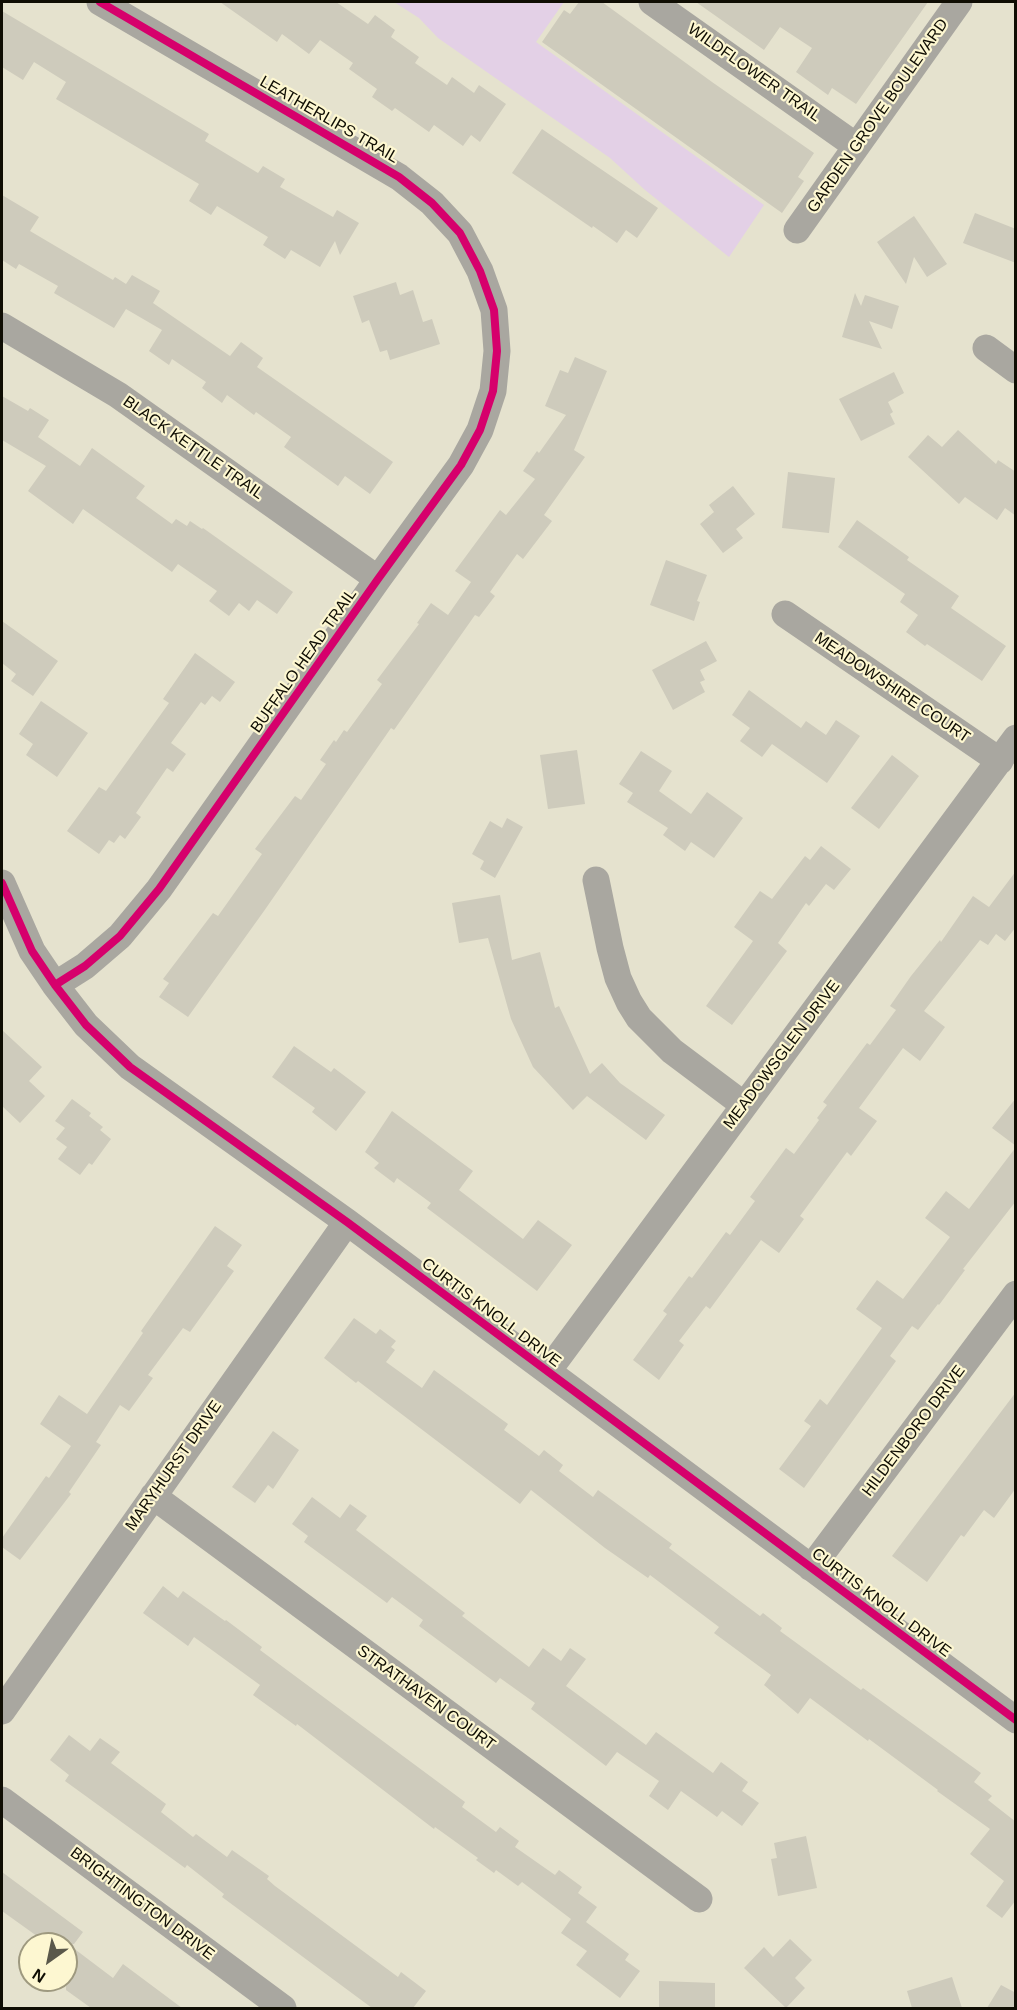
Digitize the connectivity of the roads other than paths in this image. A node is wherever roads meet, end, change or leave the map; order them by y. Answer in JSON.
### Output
{"nodes":[{"id":1,"x":100,"y":2,"type":"edge"},
{"id":2,"x":652,"y":2,"type":"edge"},
{"id":3,"x":959,"y":2,"type":"edge"},
{"id":4,"x":856,"y":146,"type":"junction"},
{"id":5,"x":797,"y":230,"type":"dead end"},
{"id":6,"x":494,"y":310,"type":"joint"},
{"id":7,"x":2,"y":326,"type":"edge"},
{"id":8,"x":986,"y":348,"type":"dead end"},
{"id":9,"x":1016,"y":370,"type":"edge"},
{"id":10,"x":378,"y":579,"type":"junction"},
{"id":11,"x":785,"y":615,"type":"dead end"},
{"id":12,"x":1016,"y":738,"type":"edge"},
{"id":13,"x":1000,"y":761,"type":"junction"},
{"id":14,"x":596,"y":880,"type":"dead end"},
{"id":15,"x":2,"y":883,"type":"edge"},
{"id":16,"x":55,"y":985,"type":"junction"},
{"id":17,"x":744,"y":1105,"type":"junction"},
{"id":18,"x":347,"y":1222,"type":"junction"},
{"id":19,"x":1016,"y":1294,"type":"edge"},
{"id":20,"x":548,"y":1371,"type":"junction"},
{"id":21,"x":153,"y":1496,"type":"junction"},
{"id":22,"x":812,"y":1568,"type":"junction"},
{"id":23,"x":2,"y":1711,"type":"edge"},
{"id":24,"x":1016,"y":1720,"type":"edge"},
{"id":25,"x":2,"y":1800,"type":"edge"},
{"id":26,"x":699,"y":1899,"type":"dead end"},
{"id":27,"x":283,"y":2008,"type":"edge"}],
"edges":[{"from":1,"to":6,"type":"street","name":"LEATHERLIPS TRAIL"},
{"from":2,"to":4,"type":"street","name":"WILDFLOWER TRAIL"},
{"from":3,"to":4,"type":"street","name":"GARDEN GROVE BOULEVARD"},
{"from":4,"to":5,"type":"street","name":"GARDEN GROVE BOULEVARD"},
{"from":6,"to":10,"type":"street","name":"BUFFALO HEAD TRAIL"},
{"from":7,"to":10,"type":"street","name":"BLACK KETTLE TRAIL"},
{"from":8,"to":9,"type":"street"},
{"from":10,"to":16,"type":"street","name":"BUFFALO HEAD TRAIL"},
{"from":11,"to":13,"type":"street","name":"MEADOWSHIRE COURT"},
{"from":12,"to":13,"type":"street","name":"MEADOWSGLEN DRIVE"},
{"from":13,"to":17,"type":"street","name":"MEADOWSGLEN DRIVE"},
{"from":14,"to":17,"type":"street"},
{"from":15,"to":16,"type":"street","name":"CURTIS KNOLL DRIVE"},
{"from":16,"to":18,"type":"street","name":"CURTIS KNOLL DRIVE"},
{"from":17,"to":20,"type":"street","name":"MEADOWSGLEN DRIVE"},
{"from":18,"to":20,"type":"street","name":"CURTIS KNOLL DRIVE"},
{"from":18,"to":21,"type":"street","name":"MARYHURST DRIVE"},
{"from":19,"to":22,"type":"street","name":"HILDENBORO DRIVE"},
{"from":20,"to":22,"type":"street","name":"CURTIS KNOLL DRIVE"},
{"from":21,"to":23,"type":"street","name":"MARYHURST DRIVE"},
{"from":21,"to":26,"type":"street","name":"STRATHAVEN COURT"},
{"from":22,"to":24,"type":"street","name":"CURTIS KNOLL DRIVE"},
{"from":25,"to":27,"type":"street","name":"BRIGHTINGTON DRIVE"}]}
